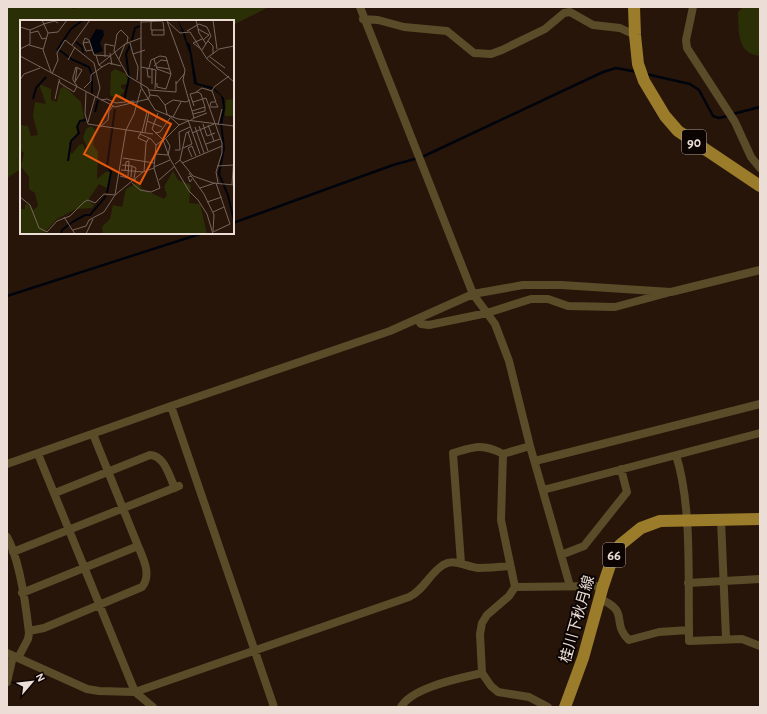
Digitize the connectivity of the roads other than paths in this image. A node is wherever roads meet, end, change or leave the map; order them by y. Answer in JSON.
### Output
{"nodes":[{"id":1,"x":360,"y":7,"type":"edge"},
{"id":2,"x":634,"y":7,"type":"edge"},
{"id":3,"x":693,"y":7,"type":"edge"},
{"id":4,"x":363,"y":19,"type":"junction"},
{"id":5,"x":635,"y":35,"type":"junction"},
{"id":6,"x":760,"y":168,"type":"edge"},
{"id":7,"x":760,"y":186,"type":"edge"},
{"id":8,"x":760,"y":270,"type":"edge"},
{"id":9,"x":671,"y":292,"type":"junction"},
{"id":10,"x":474,"y":294,"type":"junction"},
{"id":11,"x":487,"y":313,"type":"junction"},
{"id":12,"x":417,"y":318,"type":"junction"},
{"id":13,"x":760,"y":404,"type":"edge"},
{"id":14,"x":171,"y":406,"type":"junction"},
{"id":15,"x":760,"y":433,"type":"edge"},
{"id":16,"x":93,"y":434,"type":"junction"},
{"id":17,"x":530,"y":446,"type":"junction"},
{"id":18,"x":38,"y":454,"type":"junction"},
{"id":19,"x":503,"y":454,"type":"junction"},
{"id":20,"x":676,"y":455,"type":"junction"},
{"id":21,"x":536,"y":461,"type":"junction"},
{"id":22,"x":7,"y":464,"type":"edge"},
{"id":23,"x":621,"y":470,"type":"junction"},
{"id":24,"x":108,"y":471,"type":"junction"},
{"id":25,"x":543,"y":490,"type":"junction"},
{"id":26,"x":55,"y":493,"type":"junction"},
{"id":27,"x":123,"y":509,"type":"junction"},
{"id":28,"x":760,"y":519,"type":"edge"},
{"id":29,"x":687,"y":520,"type":"junction"},
{"id":30,"x":721,"y":520,"type":"junction"},
{"id":31,"x":70,"y":530,"type":"junction"},
{"id":32,"x":7,"y":537,"type":"edge"},
{"id":33,"x":138,"y":546,"type":"junction"},
{"id":34,"x":13,"y":552,"type":"junction"},
{"id":35,"x":561,"y":555,"type":"junction"},
{"id":36,"x":461,"y":563,"type":"junction"},
{"id":37,"x":510,"y":566,"type":"junction"},
{"id":38,"x":85,"y":568,"type":"junction"},
{"id":39,"x":760,"y":579,"type":"edge"},
{"id":40,"x":724,"y":582,"type":"junction"},
{"id":41,"x":688,"y":583,"type":"junction"},
{"id":42,"x":570,"y":586,"type":"junction"},
{"id":43,"x":603,"y":586,"type":"junction"},
{"id":44,"x":515,"y":587,"type":"junction"},
{"id":45,"x":22,"y":593,"type":"junction"},
{"id":46,"x":600,"y":599,"type":"junction"},
{"id":47,"x":100,"y":604,"type":"junction"},
{"id":48,"x":29,"y":630,"type":"junction"},
{"id":49,"x":689,"y":630,"type":"junction"},
{"id":50,"x":726,"y":638,"type":"junction"},
{"id":51,"x":760,"y":646,"type":"edge"},
{"id":52,"x":255,"y":650,"type":"junction"},
{"id":53,"x":13,"y":656,"type":"edge"},
{"id":54,"x":482,"y":673,"type":"junction"},
{"id":55,"x":7,"y":682,"type":"edge"},
{"id":56,"x":135,"y":692,"type":"junction"},
{"id":57,"x":153,"y":707,"type":"edge"},
{"id":58,"x":274,"y":707,"type":"edge"},
{"id":59,"x":401,"y":707,"type":"edge"},
{"id":60,"x":548,"y":707,"type":"edge"},
{"id":61,"x":565,"y":707,"type":"edge"}],
"edges":[{"from":1,"to":4,"type":"street"},
{"from":2,"to":5,"type":"main road","number":"90"},
{"from":3,"to":6,"type":"street"},
{"from":4,"to":5,"type":"street"},
{"from":4,"to":10,"type":"street"},
{"from":5,"to":7,"type":"main road","number":"90"},
{"from":8,"to":9,"type":"street"},
{"from":9,"to":10,"type":"street"},
{"from":9,"to":11,"type":"street"},
{"from":10,"to":11,"type":"street"},
{"from":10,"to":12,"type":"street"},
{"from":11,"to":12,"type":"street"},
{"from":11,"to":17,"type":"street"},
{"from":12,"to":14,"type":"street"},
{"from":13,"to":21,"type":"street"},
{"from":14,"to":16,"type":"street"},
{"from":14,"to":52,"type":"street"},
{"from":15,"to":20,"type":"street"},
{"from":16,"to":18,"type":"street"},
{"from":16,"to":24,"type":"street"},
{"from":17,"to":19,"type":"street"},
{"from":17,"to":21,"type":"street"},
{"from":18,"to":22,"type":"street"},
{"from":18,"to":26,"type":"street"},
{"from":19,"to":36,"type":"street"},
{"from":19,"to":37,"type":"street"},
{"from":20,"to":23,"type":"street"},
{"from":20,"to":29,"type":"street"},
{"from":21,"to":25,"type":"street"},
{"from":23,"to":25,"type":"street"},
{"from":23,"to":35,"type":"street"},
{"from":24,"to":26,"type":"street"},
{"from":24,"to":27,"type":"street"},
{"from":24,"to":27,"type":"street"},
{"from":25,"to":35,"type":"street"},
{"from":26,"to":31,"type":"street"},
{"from":27,"to":31,"type":"street"},
{"from":27,"to":33,"type":"street"},
{"from":28,"to":30,"type":"main road","name":"桂川下秋月線","number":"66"},
{"from":29,"to":30,"type":"main road","name":"桂川下秋月線","number":"66"},
{"from":29,"to":41,"type":"street"},
{"from":29,"to":43,"type":"main road","name":"桂川下秋月線","number":"66"},
{"from":30,"to":40,"type":"street"},
{"from":31,"to":34,"type":"street"},
{"from":31,"to":38,"type":"street"},
{"from":32,"to":34,"type":"street"},
{"from":33,"to":38,"type":"street"},
{"from":33,"to":47,"type":"street"},
{"from":34,"to":45,"type":"street"},
{"from":35,"to":42,"type":"street"},
{"from":36,"to":37,"type":"street"},
{"from":36,"to":52,"type":"street"},
{"from":37,"to":44,"type":"street"},
{"from":38,"to":45,"type":"street"},
{"from":38,"to":47,"type":"street"},
{"from":39,"to":40,"type":"street"},
{"from":40,"to":41,"type":"street"},
{"from":40,"to":50,"type":"street"},
{"from":41,"to":49,"type":"street"},
{"from":42,"to":43,"type":"street"},
{"from":42,"to":44,"type":"street"},
{"from":43,"to":46,"type":"main road","name":"桂川下秋月線","number":"66"},
{"from":44,"to":54,"type":"street"},
{"from":45,"to":48,"type":"street"},
{"from":46,"to":49,"type":"street"},
{"from":46,"to":61,"type":"main road","name":"桂川下秋月線","number":"66"},
{"from":47,"to":48,"type":"street"},
{"from":47,"to":56,"type":"street"},
{"from":48,"to":53,"type":"street"},
{"from":49,"to":50,"type":"street"},
{"from":50,"to":51,"type":"street"},
{"from":52,"to":56,"type":"street"},
{"from":52,"to":58,"type":"street"},
{"from":53,"to":55,"type":"street"},
{"from":53,"to":56,"type":"street"},
{"from":54,"to":59,"type":"street"},
{"from":54,"to":60,"type":"street"},
{"from":56,"to":57,"type":"street"}]}
